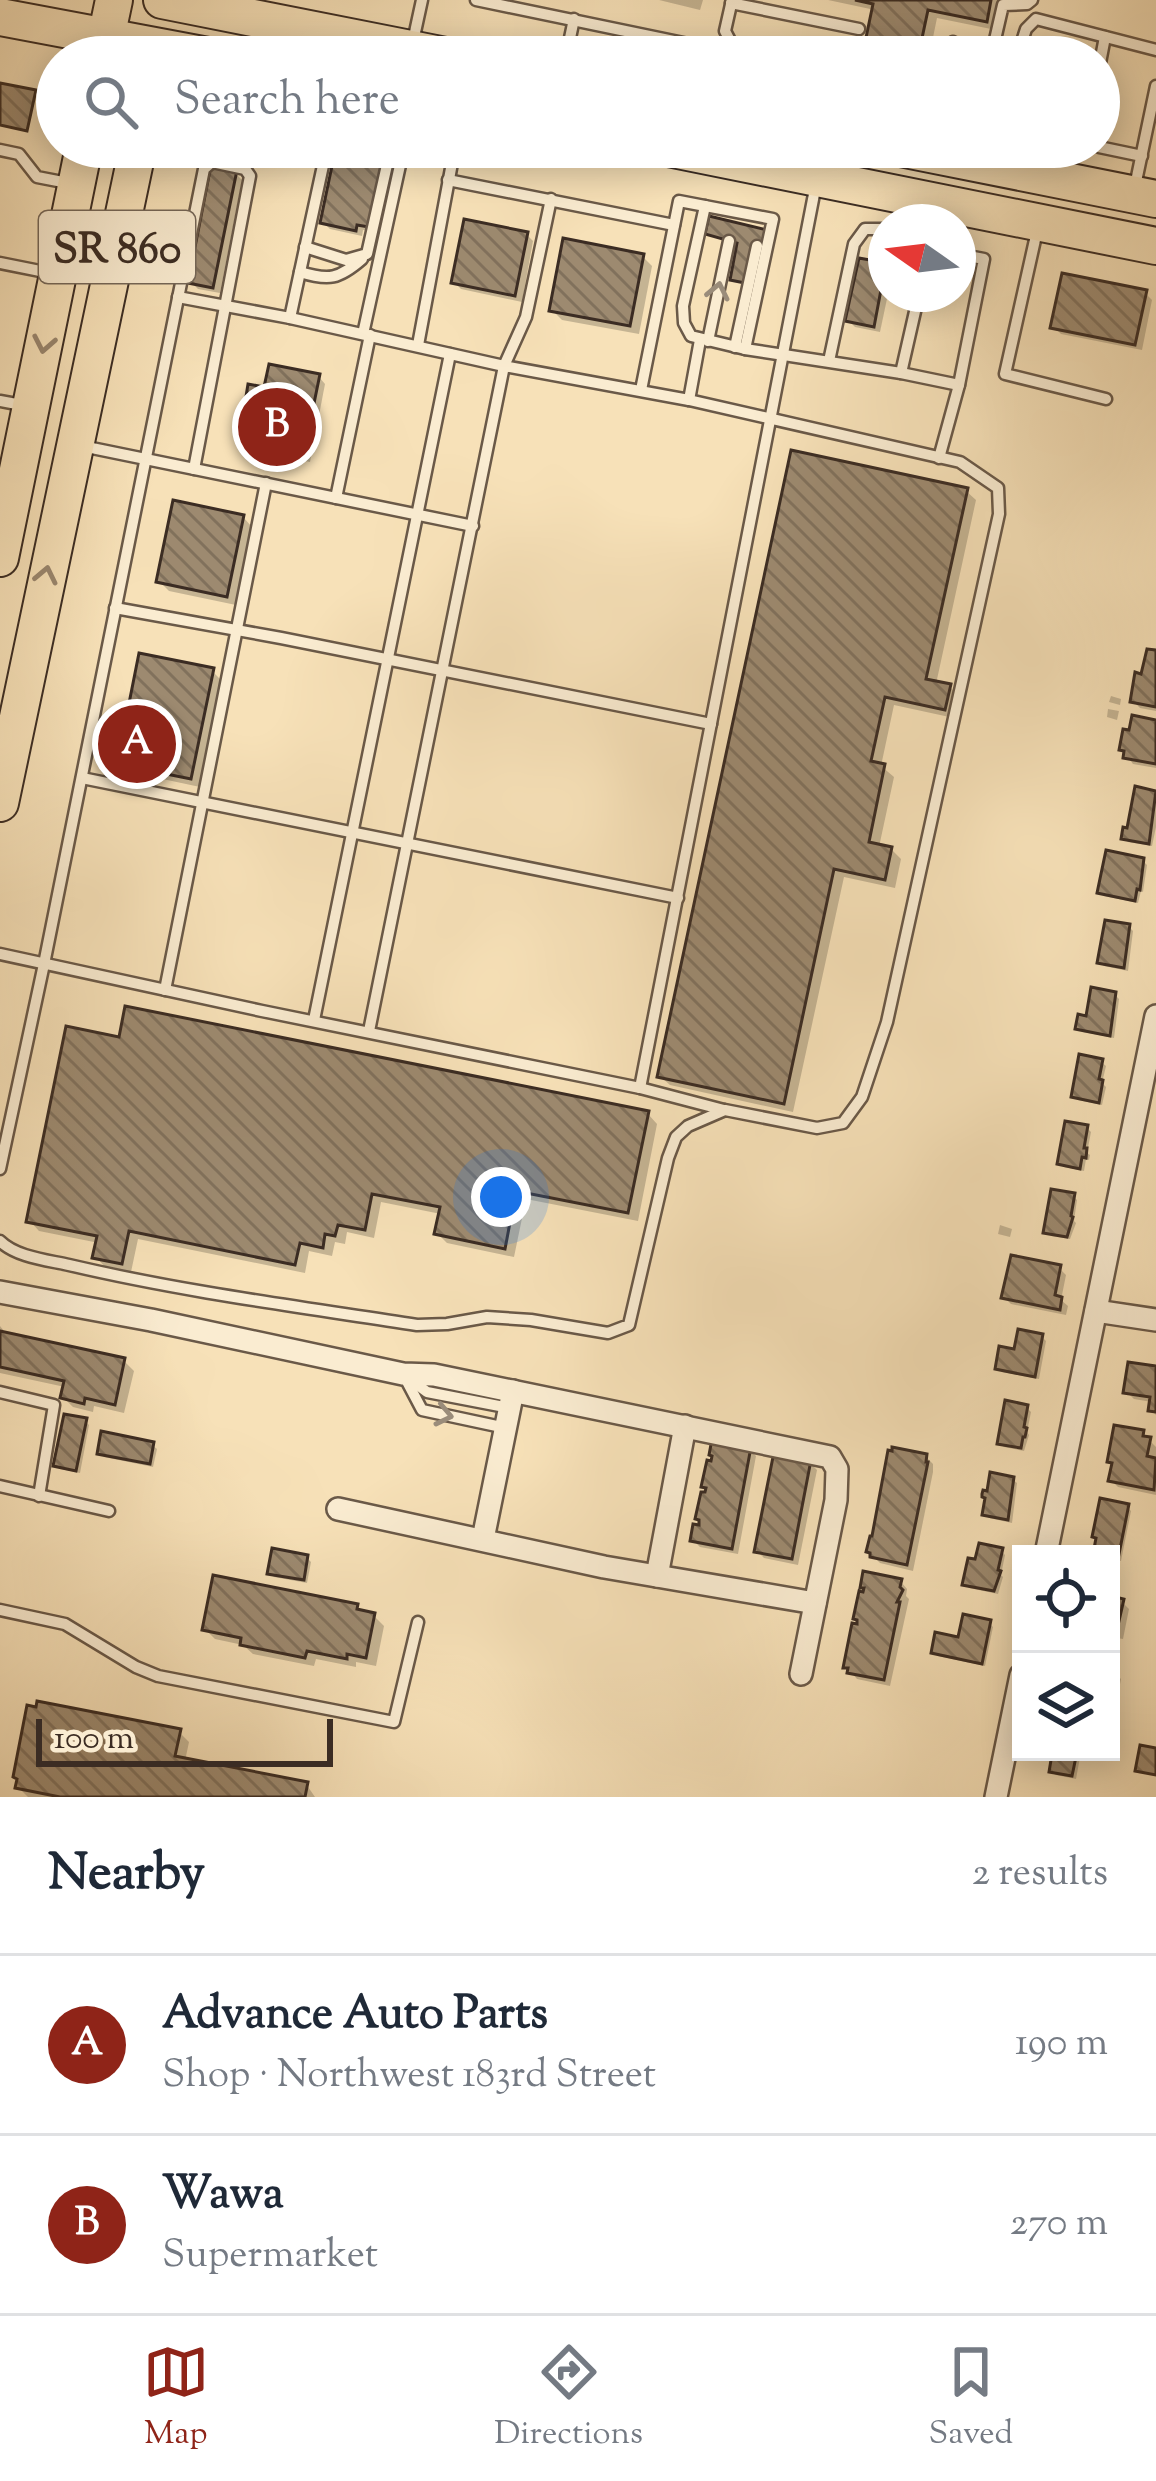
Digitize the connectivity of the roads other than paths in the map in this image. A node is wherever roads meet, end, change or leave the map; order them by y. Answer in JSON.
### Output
{"nodes":[{"id":1,"x":114,"y":0,"type":"edge"},
{"id":2,"x":167,"y":0,"type":"edge"},
{"id":3,"x":422,"y":0,"type":"edge"},
{"id":4,"x":476,"y":0,"type":"edge"},
{"id":5,"x":557,"y":0,"type":"edge"},
{"id":6,"x":1032,"y":0,"type":"edge"},
{"id":7,"x":732,"y":2,"type":"edge"},
{"id":8,"x":284,"y":11,"type":"edge"},
{"id":9,"x":554,"y":15,"type":"junction"},
{"id":10,"x":0,"y":16,"type":"edge"},
{"id":11,"x":574,"y":19,"type":"junction"},
{"id":12,"x":859,"y":29,"type":"dead end"},
{"id":13,"x":65,"y":36,"type":"edge"},
{"id":14,"x":106,"y":36,"type":"edge"},
{"id":15,"x":161,"y":36,"type":"edge"},
{"id":16,"x":368,"y":36,"type":"edge"},
{"id":17,"x":414,"y":36,"type":"edge"},
{"id":18,"x":570,"y":36,"type":"edge"},
{"id":19,"x":652,"y":36,"type":"edge"},
{"id":20,"x":729,"y":36,"type":"edge"},
{"id":21,"x":996,"y":36,"type":"edge"},
{"id":22,"x":1023,"y":36,"type":"edge"},
{"id":23,"x":1101,"y":36,"type":"edge"},
{"id":24,"x":1120,"y":41,"type":"edge"},
{"id":25,"x":1156,"y":50,"type":"edge"},
{"id":26,"x":1156,"y":86,"type":"edge"},
{"id":27,"x":0,"y":150,"type":"edge"},
{"id":28,"x":1120,"y":151,"type":"edge"},
{"id":29,"x":1142,"y":156,"type":"junction"},
{"id":30,"x":80,"y":168,"type":"edge"},
{"id":31,"x":133,"y":168,"type":"edge"},
{"id":32,"x":206,"y":168,"type":"edge"},
{"id":33,"x":240,"y":168,"type":"edge"},
{"id":34,"x":322,"y":168,"type":"edge"},
{"id":35,"x":386,"y":168,"type":"edge"},
{"id":36,"x":397,"y":168,"type":"edge"},
{"id":37,"x":451,"y":168,"type":"edge"},
{"id":38,"x":820,"y":168,"type":"edge"},
{"id":39,"x":843,"y":168,"type":"edge"},
{"id":40,"x":1045,"y":168,"type":"edge"},
{"id":41,"x":448,"y":180,"type":"junction"},
{"id":42,"x":76,"y":185,"type":"junction"},
{"id":43,"x":1145,"y":197,"type":"edge"},
{"id":44,"x":551,"y":199,"type":"junction"},
{"id":45,"x":705,"y":206,"type":"junction"},
{"id":46,"x":1039,"y":222,"type":"junction"},
{"id":47,"x":674,"y":225,"type":"junction"},
{"id":48,"x":868,"y":229,"type":"edge"},
{"id":49,"x":729,"y":241,"type":"dead end"},
{"id":50,"x":757,"y":246,"type":"dead end"},
{"id":51,"x":1156,"y":246,"type":"edge"},
{"id":52,"x":305,"y":247,"type":"junction"},
{"id":53,"x":367,"y":254,"type":"junction"},
{"id":54,"x":976,"y":257,"type":"edge"},
{"id":55,"x":0,"y":262,"type":"edge"},
{"id":56,"x":300,"y":272,"type":"junction"},
{"id":57,"x":58,"y":274,"type":"junction"},
{"id":58,"x":663,"y":284,"type":"junction"},
{"id":59,"x":686,"y":289,"type":"junction"},
{"id":60,"x":178,"y":297,"type":"junction"},
{"id":61,"x":976,"y":299,"type":"edge"},
{"id":62,"x":225,"y":306,"type":"junction"},
{"id":63,"x":915,"y":312,"type":"edge"},
{"id":64,"x":973,"y":312,"type":"edge"},
{"id":65,"x":290,"y":318,"type":"junction"},
{"id":66,"x":366,"y":335,"type":"junction"},
{"id":67,"x":704,"y":340,"type":"junction"},
{"id":68,"x":418,"y":345,"type":"junction"},
{"id":69,"x":740,"y":348,"type":"junction"},
{"id":70,"x":450,"y":354,"type":"junction"},
{"id":71,"x":785,"y":355,"type":"junction"},
{"id":72,"x":830,"y":362,"type":"junction"},
{"id":73,"x":504,"y":366,"type":"junction"},
{"id":74,"x":901,"y":373,"type":"junction"},
{"id":75,"x":959,"y":385,"type":"junction"},
{"id":76,"x":641,"y":390,"type":"junction"},
{"id":77,"x":1106,"y":399,"type":"dead end"},
{"id":78,"x":688,"y":400,"type":"junction"},
{"id":79,"x":15,"y":404,"type":"edge"},
{"id":80,"x":773,"y":419,"type":"junction"},
{"id":81,"x":74,"y":444,"type":"junction"},
{"id":82,"x":939,"y":458,"type":"junction"},
{"id":83,"x":145,"y":460,"type":"junction"},
{"id":84,"x":194,"y":469,"type":"junction"},
{"id":85,"x":266,"y":483,"type":"junction"},
{"id":86,"x":336,"y":498,"type":"junction"},
{"id":87,"x":418,"y":514,"type":"junction"},
{"id":88,"x":473,"y":526,"type":"junction"},
{"id":89,"x":0,"y":558,"type":"edge"},
{"id":90,"x":115,"y":608,"type":"junction"},
{"id":91,"x":237,"y":631,"type":"junction"},
{"id":92,"x":387,"y":660,"type":"junction"},
{"id":93,"x":442,"y":670,"type":"junction"},
{"id":94,"x":711,"y":724,"type":"junction"},
{"id":95,"x":82,"y":778,"type":"junction"},
{"id":96,"x":0,"y":803,"type":"edge"},
{"id":97,"x":203,"y":804,"type":"junction"},
{"id":98,"x":354,"y":834,"type":"junction"},
{"id":99,"x":407,"y":844,"type":"junction"},
{"id":100,"x":678,"y":898,"type":"junction"},
{"id":101,"x":0,"y":954,"type":"edge"},
{"id":102,"x":44,"y":964,"type":"junction"},
{"id":103,"x":165,"y":990,"type":"junction"},
{"id":104,"x":1156,"y":1016,"type":"edge"},
{"id":105,"x":314,"y":1021,"type":"junction"},
{"id":106,"x":369,"y":1031,"type":"junction"},
{"id":107,"x":640,"y":1088,"type":"junction"},
{"id":108,"x":1149,"y":1088,"type":"edge"},
{"id":109,"x":725,"y":1110,"type":"junction"},
{"id":110,"x":0,"y":1169,"type":"edge"},
{"id":111,"x":0,"y":1241,"type":"edge"},
{"id":112,"x":0,"y":1292,"type":"edge"},
{"id":113,"x":1096,"y":1311,"type":"junction"},
{"id":114,"x":1156,"y":1320,"type":"edge"},
{"id":115,"x":403,"y":1375,"type":"junction"},
{"id":116,"x":0,"y":1392,"type":"edge"},
{"id":117,"x":510,"y":1409,"type":"junction"},
{"id":118,"x":686,"y":1426,"type":"junction"},
{"id":119,"x":0,"y":1486,"type":"edge"},
{"id":120,"x":39,"y":1496,"type":"junction"},
{"id":121,"x":338,"y":1509,"type":"dead end"},
{"id":122,"x":110,"y":1511,"type":"dead end"},
{"id":123,"x":483,"y":1540,"type":"junction"},
{"id":124,"x":1048,"y":1545,"type":"edge"},
{"id":125,"x":657,"y":1576,"type":"junction"},
{"id":126,"x":815,"y":1604,"type":"junction"},
{"id":127,"x":0,"y":1610,"type":"edge"},
{"id":128,"x":418,"y":1622,"type":"dead end"},
{"id":129,"x":800,"y":1673,"type":"dead end"},
{"id":130,"x":1012,"y":1723,"type":"edge"},
{"id":131,"x":998,"y":1797,"type":"edge"}],
"edges":[{"from":1,"to":14,"type":"main road"},
{"from":2,"to":8,"type":"main road"},
{"from":2,"to":15,"type":"main road"},
{"from":3,"to":17,"type":"lane"},
{"from":4,"to":9,"type":"lane"},
{"from":5,"to":9,"type":"lane"},
{"from":6,"to":21,"type":"lane"},
{"from":7,"to":12,"type":"lane"},
{"from":7,"to":20,"type":"lane"},
{"from":8,"to":16,"type":"main road"},
{"from":9,"to":11,"type":"lane"},
{"from":10,"to":13,"type":"main road"},
{"from":11,"to":18,"type":"lane"},
{"from":11,"to":19,"type":"lane"},
{"from":22,"to":23,"type":"lane"},
{"from":24,"to":25,"type":"lane"},
{"from":26,"to":29,"type":"lane"},
{"from":27,"to":42,"type":"lane"},
{"from":28,"to":29,"type":"lane"},
{"from":29,"to":43,"type":"lane"},
{"from":30,"to":42,"type":"main road","number":"SR 860"},
{"from":31,"to":81,"type":"main road","number":"SR 860"},
{"from":32,"to":60,"type":"lane"},
{"from":33,"to":62,"type":"lane"},
{"from":34,"to":52,"type":"lane"},
{"from":35,"to":53,"type":"lane"},
{"from":36,"to":66,"type":"lane"},
{"from":37,"to":41,"type":"lane"},
{"from":38,"to":71,"type":"lane"},
{"from":39,"to":46,"type":"main road"},
{"from":40,"to":43,"type":"main road"},
{"from":41,"to":44,"type":"lane"},
{"from":41,"to":68,"type":"lane"},
{"from":42,"to":57,"type":"main road","number":"SR 860"},
{"from":44,"to":47,"type":"lane"},
{"from":44,"to":73,"type":"lane"},
{"from":45,"to":47,"type":"lane"},
{"from":45,"to":59,"type":"lane"},
{"from":45,"to":69,"type":"lane"},
{"from":46,"to":51,"type":"main road"},
{"from":46,"to":77,"type":"lane"},
{"from":47,"to":58,"type":"lane"},
{"from":48,"to":72,"type":"lane"},
{"from":67,"to":49,"type":"lane","one_way":true},
{"from":50,"to":69,"type":"lane"},
{"from":52,"to":53,"type":"lane"},
{"from":52,"to":56,"type":"lane"},
{"from":53,"to":56,"type":"lane"},
{"from":54,"to":61,"type":"lane"},
{"from":55,"to":57,"type":"lane"},
{"from":56,"to":65,"type":"lane"},
{"from":57,"to":79,"type":"main road","number":"SR 860","one_way":true},
{"from":58,"to":59,"type":"lane"},
{"from":58,"to":76,"type":"lane"},
{"from":59,"to":67,"type":"lane"},
{"from":60,"to":62,"type":"lane"},
{"from":60,"to":83,"type":"lane"},
{"from":62,"to":65,"type":"lane"},
{"from":62,"to":84,"type":"lane"},
{"from":63,"to":74,"type":"lane"},
{"from":64,"to":75,"type":"lane"},
{"from":65,"to":66,"type":"lane"},
{"from":66,"to":68,"type":"lane"},
{"from":66,"to":86,"type":"lane"},
{"from":67,"to":69,"type":"lane"},
{"from":67,"to":78,"type":"lane"},
{"from":68,"to":70,"type":"lane"},
{"from":69,"to":71,"type":"lane"},
{"from":70,"to":73,"type":"lane"},
{"from":70,"to":87,"type":"lane"},
{"from":71,"to":72,"type":"lane"},
{"from":71,"to":80,"type":"lane"},
{"from":72,"to":74,"type":"lane"},
{"from":73,"to":76,"type":"lane"},
{"from":73,"to":88,"type":"lane"},
{"from":74,"to":75,"type":"lane"},
{"from":75,"to":82,"type":"lane"},
{"from":76,"to":78,"type":"lane"},
{"from":78,"to":80,"type":"lane"},
{"from":79,"to":89,"type":"main road","number":"SR 860"},
{"from":80,"to":82,"type":"lane"},
{"from":80,"to":94,"type":"lane"},
{"from":81,"to":83,"type":"lane"},
{"from":96,"to":81,"type":"main road","number":"SR 860","one_way":true},
{"from":82,"to":109,"type":"lane"},
{"from":83,"to":84,"type":"lane"},
{"from":83,"to":90,"type":"lane"},
{"from":84,"to":85,"type":"lane"},
{"from":85,"to":86,"type":"lane"},
{"from":85,"to":91,"type":"lane"},
{"from":86,"to":87,"type":"lane"},
{"from":87,"to":88,"type":"lane"},
{"from":87,"to":92,"type":"lane"},
{"from":88,"to":93,"type":"lane"},
{"from":90,"to":91,"type":"lane"},
{"from":90,"to":95,"type":"lane"},
{"from":91,"to":92,"type":"lane"},
{"from":91,"to":97,"type":"lane"},
{"from":92,"to":93,"type":"lane"},
{"from":92,"to":98,"type":"lane"},
{"from":93,"to":94,"type":"lane"},
{"from":93,"to":99,"type":"lane"},
{"from":94,"to":100,"type":"lane"},
{"from":95,"to":97,"type":"lane"},
{"from":95,"to":102,"type":"lane"},
{"from":97,"to":98,"type":"lane"},
{"from":97,"to":103,"type":"lane"},
{"from":98,"to":99,"type":"lane"},
{"from":98,"to":105,"type":"lane"},
{"from":99,"to":100,"type":"lane"},
{"from":99,"to":106,"type":"lane"},
{"from":100,"to":107,"type":"lane"},
{"from":101,"to":102,"type":"lane"},
{"from":102,"to":103,"type":"lane"},
{"from":102,"to":110,"type":"lane"},
{"from":103,"to":105,"type":"lane"},
{"from":104,"to":108,"type":"street"},
{"from":105,"to":106,"type":"lane"},
{"from":106,"to":107,"type":"lane"},
{"from":107,"to":109,"type":"lane"},
{"from":108,"to":113,"type":"street"},
{"from":109,"to":111,"type":"lane"},
{"from":112,"to":115,"type":"street"},
{"from":113,"to":114,"type":"street"},
{"from":113,"to":124,"type":"street"},
{"from":115,"to":117,"type":"street"},
{"from":115,"to":117,"type":"lane","one_way":true},
{"from":116,"to":120,"type":"lane"},
{"from":117,"to":118,"type":"street"},
{"from":117,"to":123,"type":"street"},
{"from":118,"to":125,"type":"street"},
{"from":118,"to":126,"type":"street"},
{"from":119,"to":120,"type":"lane"},
{"from":120,"to":122,"type":"lane"},
{"from":121,"to":123,"type":"street"},
{"from":123,"to":125,"type":"street"},
{"from":125,"to":126,"type":"street"},
{"from":126,"to":129,"type":"street"},
{"from":127,"to":128,"type":"lane"},
{"from":130,"to":131,"type":"street"}]}
